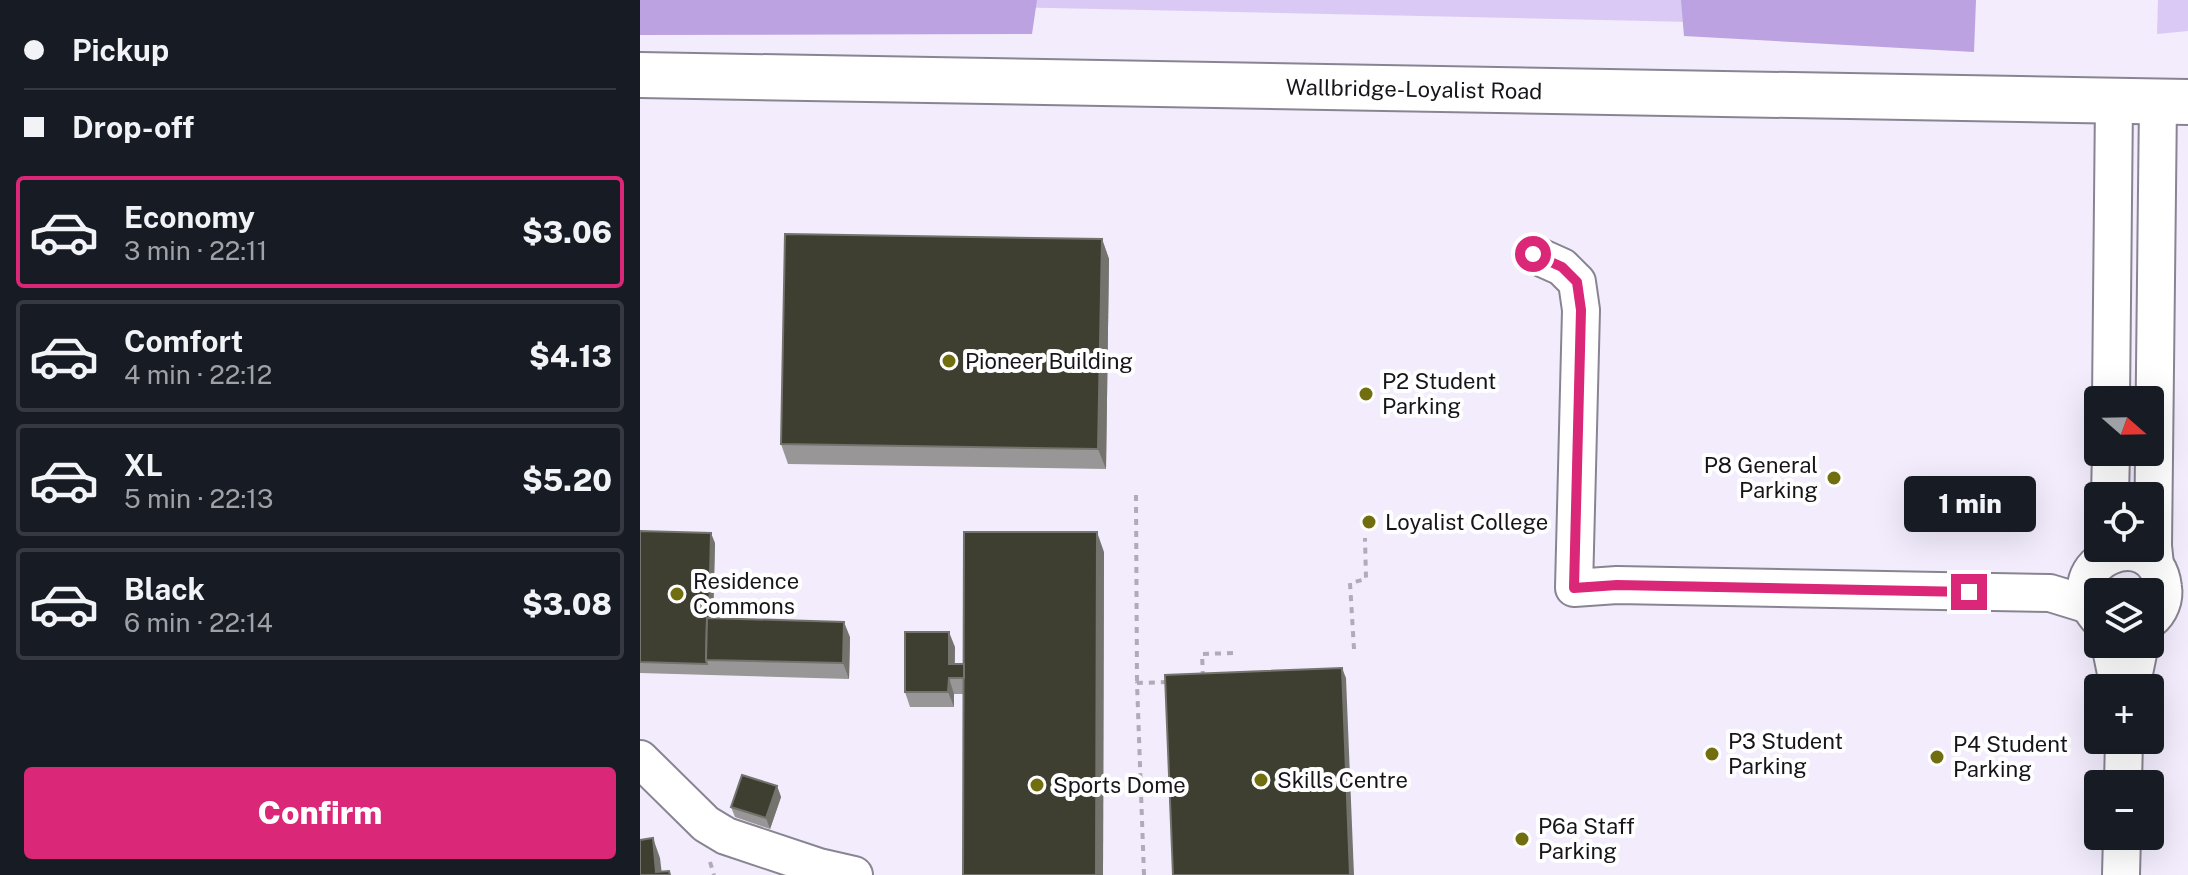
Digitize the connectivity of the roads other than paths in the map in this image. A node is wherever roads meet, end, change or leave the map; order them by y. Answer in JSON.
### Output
{"nodes":[{"id":1,"x":640,"y":75,"type":"edge"},
{"id":2,"x":2114,"y":102,"type":"junction"},
{"id":3,"x":2173,"y":102,"type":"edge"},
{"id":4,"x":1533,"y":254,"type":"dead end"},
{"id":5,"x":2111,"y":386,"type":"edge"},
{"id":6,"x":2100,"y":578,"type":"edge"},
{"id":7,"x":2158,"y":578,"type":"edge"},
{"id":8,"x":2084,"y":584,"type":"edge"},
{"id":9,"x":2167,"y":591,"type":"edge"},
{"id":10,"x":640,"y":759,"type":"edge"},
{"id":11,"x":2122,"y":850,"type":"edge"},
{"id":12,"x":854,"y":875,"type":"edge"},
{"id":13,"x":2121,"y":875,"type":"edge"}],
"edges":[{"from":1,"to":2,"type":"main road","name":"Wallbridge-Loyalist Road"},
{"from":2,"to":3,"type":"main road","name":"Wallbridge-Loyalist Road"},
{"from":2,"to":5,"type":"lane"},
{"from":3,"to":9,"type":"lane"},
{"from":4,"to":8,"type":"lane"},
{"from":6,"to":7,"type":"lane"},
{"from":10,"to":12,"type":"lane"},
{"from":11,"to":13,"type":"lane"}]}
